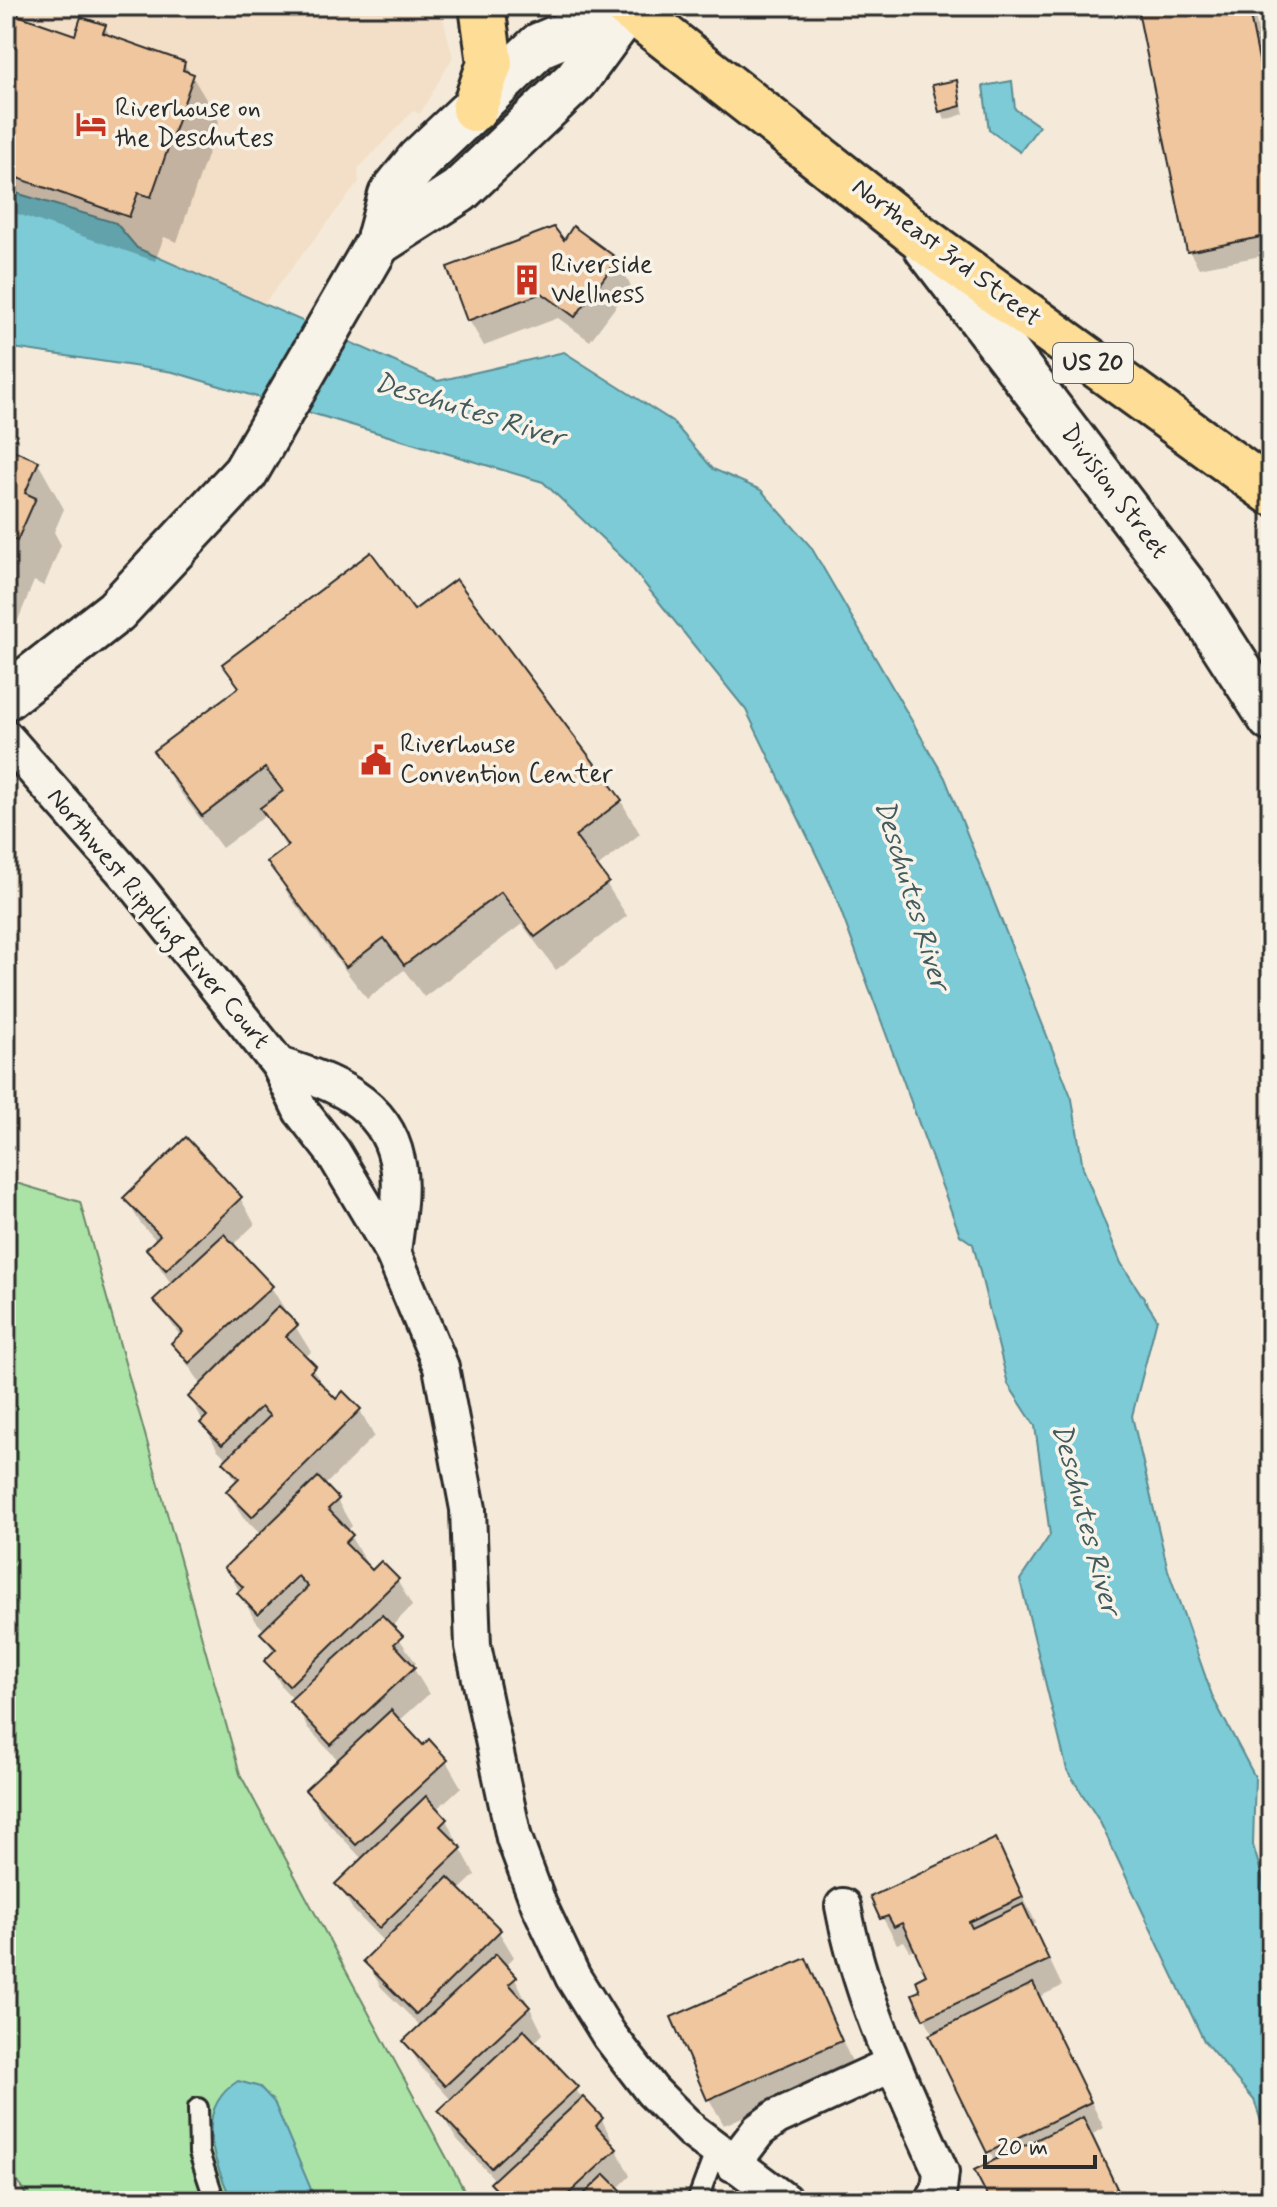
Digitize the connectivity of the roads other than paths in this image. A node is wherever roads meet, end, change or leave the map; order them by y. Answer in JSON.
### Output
{"nodes":[{"id":1,"x":482,"y":6,"type":"edge"},
{"id":2,"x":629,"y":7,"type":"edge"},
{"id":3,"x":474,"y":109,"type":"junction"},
{"id":4,"x":916,"y":234,"type":"junction"},
{"id":5,"x":378,"y":243,"type":"junction"},
{"id":6,"x":1271,"y":492,"type":"edge"},
{"id":7,"x":6,"y":697,"type":"edge"},
{"id":8,"x":1271,"y":719,"type":"edge"},
{"id":9,"x":6,"y":738,"type":"edge"},
{"id":10,"x":279,"y":1065,"type":"junction"},
{"id":11,"x":393,"y":1253,"type":"junction"},
{"id":12,"x":843,"y":1906,"type":"dead end"},
{"id":13,"x":893,"y":2064,"type":"junction"},
{"id":14,"x":198,"y":2108,"type":"dead end"},
{"id":15,"x":724,"y":2157,"type":"junction"},
{"id":16,"x":215,"y":2201,"type":"edge"},
{"id":17,"x":697,"y":2201,"type":"edge"},
{"id":18,"x":785,"y":2201,"type":"edge"},
{"id":19,"x":933,"y":2201,"type":"edge"}],
"edges":[{"from":1,"to":3,"type":"main road"},
{"from":2,"to":3,"type":"main road"},
{"from":2,"to":4,"type":"main road","name":"Northeast 3rd Street","number":"US 20"},
{"from":2,"to":5,"type":"main road"},
{"from":3,"to":5,"type":"main road"},
{"from":4,"to":6,"type":"main road","name":"Northeast 3rd Street","number":"US 20"},
{"from":4,"to":8,"type":"main road","name":"Division Street"},
{"from":5,"to":7,"type":"main road"},
{"from":9,"to":10,"type":"street","name":"Northwest Rippling River Court"},
{"from":10,"to":11,"type":"street","name":"Northwest Rippling River Court"},
{"from":10,"to":11,"type":"street","name":"Northwest Rippling River Court"},
{"from":11,"to":15,"type":"street","name":"Northwest Rippling River Court"},
{"from":12,"to":13,"type":"street"},
{"from":13,"to":15,"type":"street"},
{"from":13,"to":19,"type":"street"},
{"from":14,"to":16,"type":"lane"},
{"from":15,"to":17,"type":"lane"},
{"from":15,"to":18,"type":"street","name":"Northwest Rippling River Court"}]}
